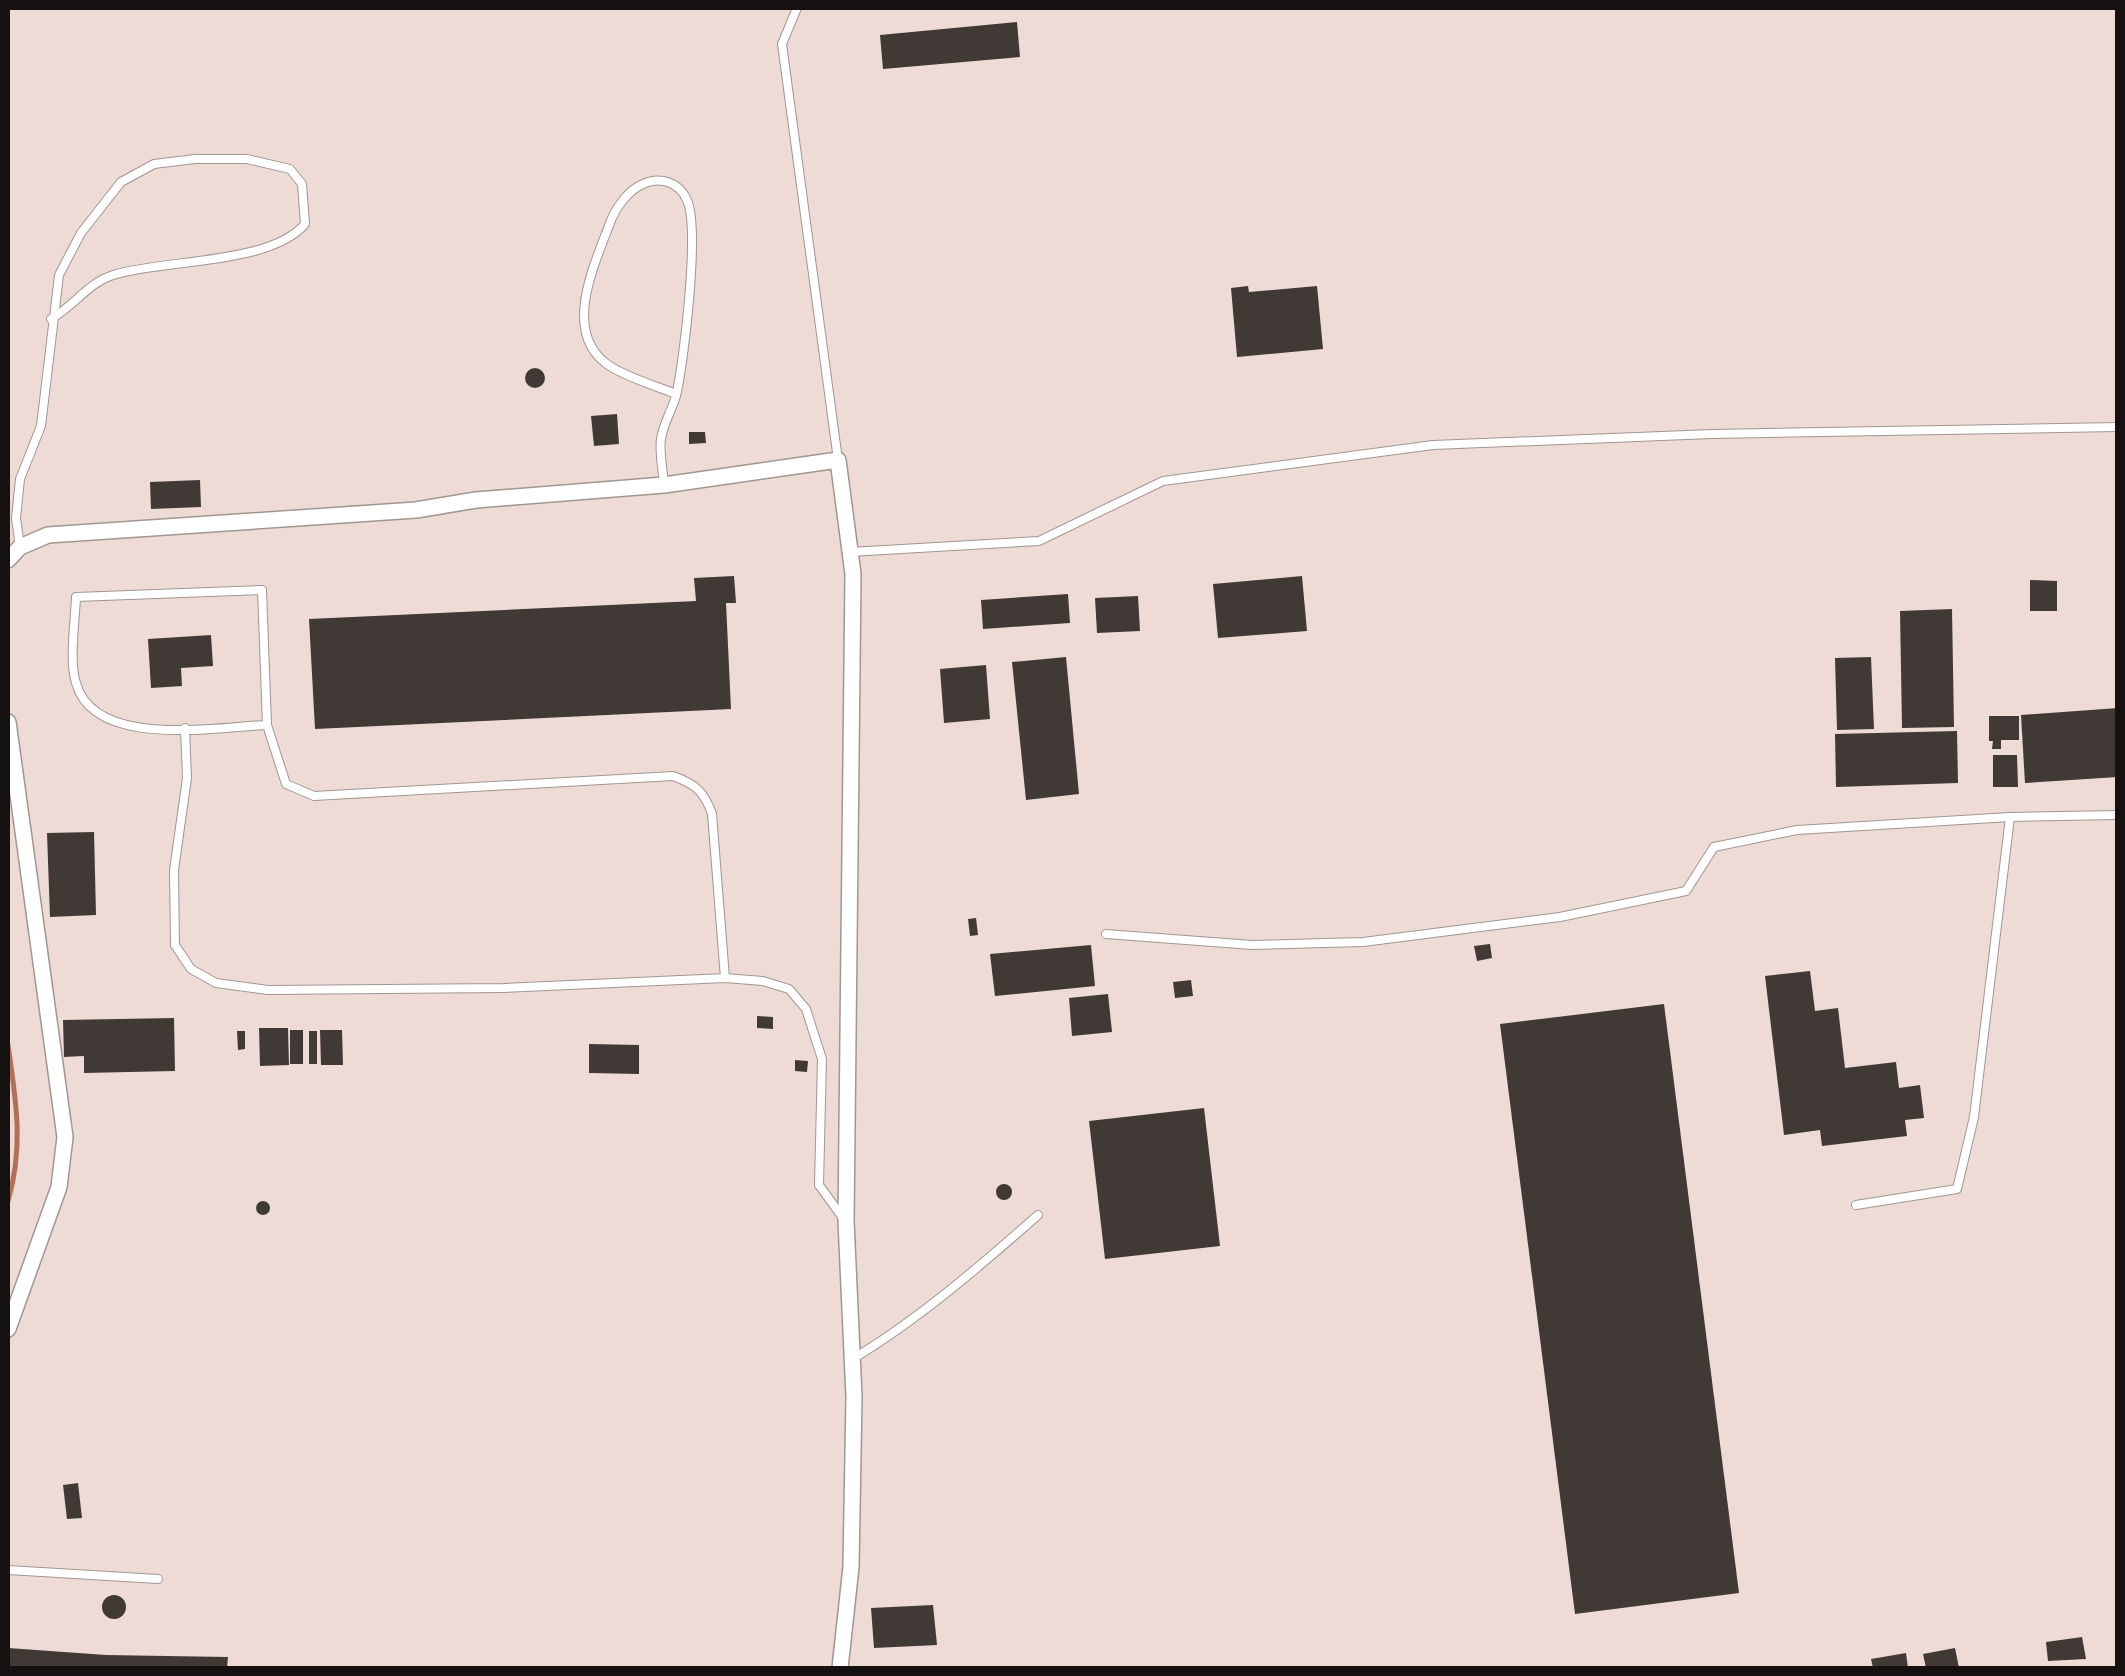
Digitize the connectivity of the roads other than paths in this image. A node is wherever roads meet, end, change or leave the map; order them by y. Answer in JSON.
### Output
{"nodes":[{"id":1,"x":797,"y":8,"type":"edge"},
{"id":2,"x":52,"y":319,"type":"junction"},
{"id":3,"x":676,"y":394,"type":"junction"},
{"id":4,"x":2118,"y":426,"type":"edge"},
{"id":5,"x":838,"y":460,"type":"junction"},
{"id":6,"x":664,"y":484,"type":"junction"},
{"id":7,"x":20,"y":547,"type":"junction"},
{"id":8,"x":850,"y":552,"type":"junction"},
{"id":9,"x":8,"y":560,"type":"edge"},
{"id":10,"x":8,"y":722,"type":"edge"},
{"id":11,"x":267,"y":725,"type":"junction"},
{"id":12,"x":185,"y":728,"type":"junction"},
{"id":13,"x":2118,"y":815,"type":"edge"},
{"id":14,"x":2010,"y":817,"type":"junction"},
{"id":15,"x":1106,"y":934,"type":"dead end"},
{"id":16,"x":725,"y":978,"type":"junction"},
{"id":17,"x":1856,"y":1205,"type":"dead end"},
{"id":18,"x":1038,"y":1214,"type":"dead end"},
{"id":19,"x":846,"y":1221,"type":"junction"},
{"id":20,"x":8,"y":1329,"type":"edge"},
{"id":21,"x":851,"y":1360,"type":"junction"},
{"id":22,"x":8,"y":1570,"type":"edge"},
{"id":23,"x":158,"y":1579,"type":"dead end"},
{"id":24,"x":840,"y":1668,"type":"edge"}],
"edges":[{"from":1,"to":5,"type":"lane"},
{"from":2,"to":2,"type":"lane"},
{"from":2,"to":7,"type":"lane"},
{"from":3,"to":3,"type":"lane"},
{"from":3,"to":6,"type":"lane"},
{"from":4,"to":8,"type":"lane"},
{"from":5,"to":6,"type":"street"},
{"from":5,"to":8,"type":"street"},
{"from":6,"to":7,"type":"street"},
{"from":7,"to":9,"type":"street"},
{"from":8,"to":19,"type":"street"},
{"from":10,"to":20,"type":"street"},
{"from":11,"to":12,"type":"lane"},
{"from":11,"to":12,"type":"lane"},
{"from":11,"to":16,"type":"lane"},
{"from":12,"to":16,"type":"lane"},
{"from":13,"to":14,"type":"lane"},
{"from":14,"to":15,"type":"lane"},
{"from":14,"to":17,"type":"lane"},
{"from":16,"to":19,"type":"lane"},
{"from":18,"to":21,"type":"lane"},
{"from":19,"to":21,"type":"street"},
{"from":21,"to":24,"type":"street"},
{"from":22,"to":23,"type":"lane"}]}
